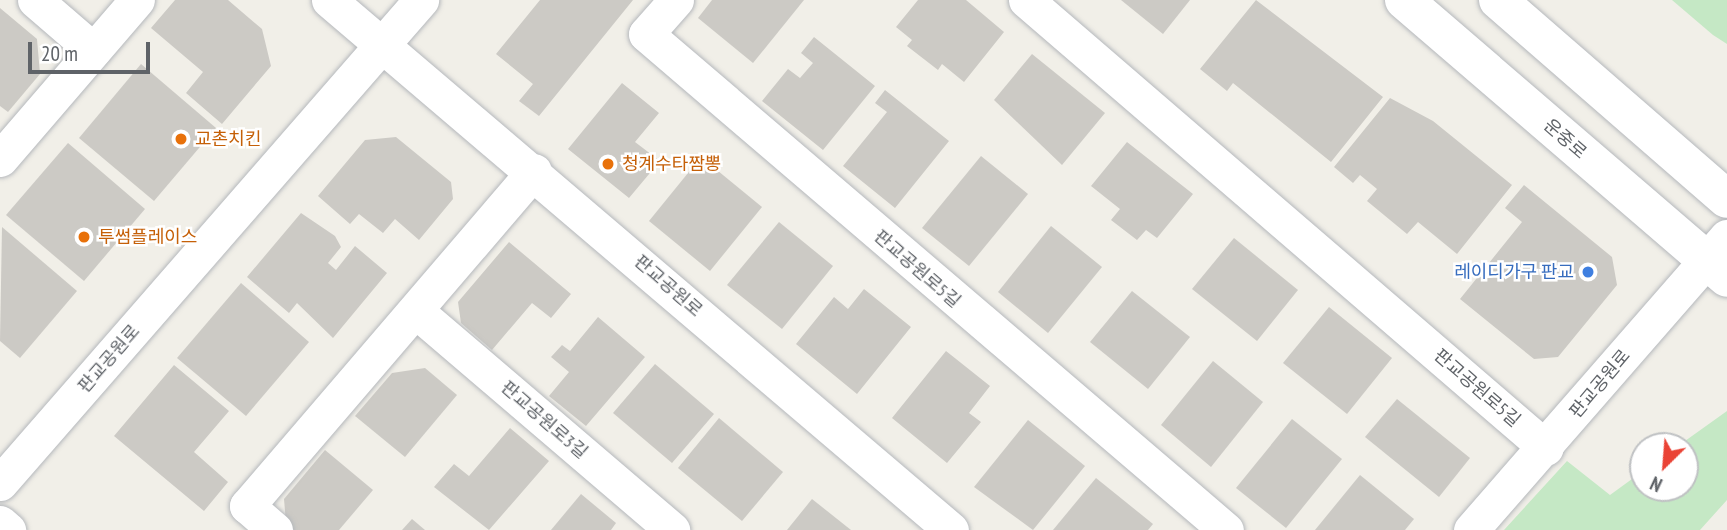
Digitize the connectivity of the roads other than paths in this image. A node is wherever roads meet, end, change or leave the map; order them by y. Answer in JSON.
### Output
{"nodes":[{"id":1,"x":34,"y":0,"type":"edge"},
{"id":2,"x":136,"y":0,"type":"edge"},
{"id":3,"x":329,"y":0,"type":"edge"},
{"id":4,"x":421,"y":0,"type":"edge"},
{"id":5,"x":676,"y":0,"type":"edge"},
{"id":6,"x":1026,"y":0,"type":"edge"},
{"id":7,"x":1404,"y":0,"type":"edge"},
{"id":8,"x":1498,"y":0,"type":"edge"},
{"id":9,"x":383,"y":45,"type":"junction"},
{"id":10,"x":93,"y":50,"type":"junction"},
{"id":11,"x":0,"y":159,"type":"edge"},
{"id":12,"x":534,"y":171,"type":"junction"},
{"id":13,"x":1727,"y":199,"type":"edge"},
{"id":14,"x":1720,"y":259,"type":"edge"},
{"id":15,"x":416,"y":311,"type":"junction"},
{"id":16,"x":1546,"y":448,"type":"junction"},
{"id":17,"x":0,"y":483,"type":"edge"},
{"id":18,"x":0,"y":523,"type":"edge"},
{"id":19,"x":8,"y":530,"type":"edge"},
{"id":20,"x":275,"y":530,"type":"edge"},
{"id":21,"x":672,"y":530,"type":"edge"},
{"id":22,"x":951,"y":530,"type":"edge"},
{"id":23,"x":1226,"y":530,"type":"edge"},
{"id":24,"x":1471,"y":530,"type":"edge"}],
"edges":[{"from":1,"to":10,"type":"street"},
{"from":2,"to":10,"type":"street"},
{"from":3,"to":9,"type":"street","name":"판교공원로"},
{"from":4,"to":9,"type":"street","name":"판교공원로"},
{"from":5,"to":23,"type":"street","name":"판교공원로5길"},
{"from":6,"to":16,"type":"street","name":"판교공원로5길"},
{"from":7,"to":14,"type":"main road","name":"운중로"},
{"from":8,"to":13,"type":"main road"},
{"from":9,"to":12,"type":"street","name":"판교공원로"},
{"from":9,"to":17,"type":"street","name":"판교공원로"},
{"from":10,"to":11,"type":"street"},
{"from":12,"to":15,"type":"street"},
{"from":12,"to":22,"type":"street","name":"판교공원로"},
{"from":14,"to":16,"type":"street","name":"판교공원로"},
{"from":15,"to":20,"type":"street"},
{"from":15,"to":21,"type":"street","name":"판교공원로3길"},
{"from":16,"to":24,"type":"street","name":"판교공원로"},
{"from":18,"to":19,"type":"street"}]}
